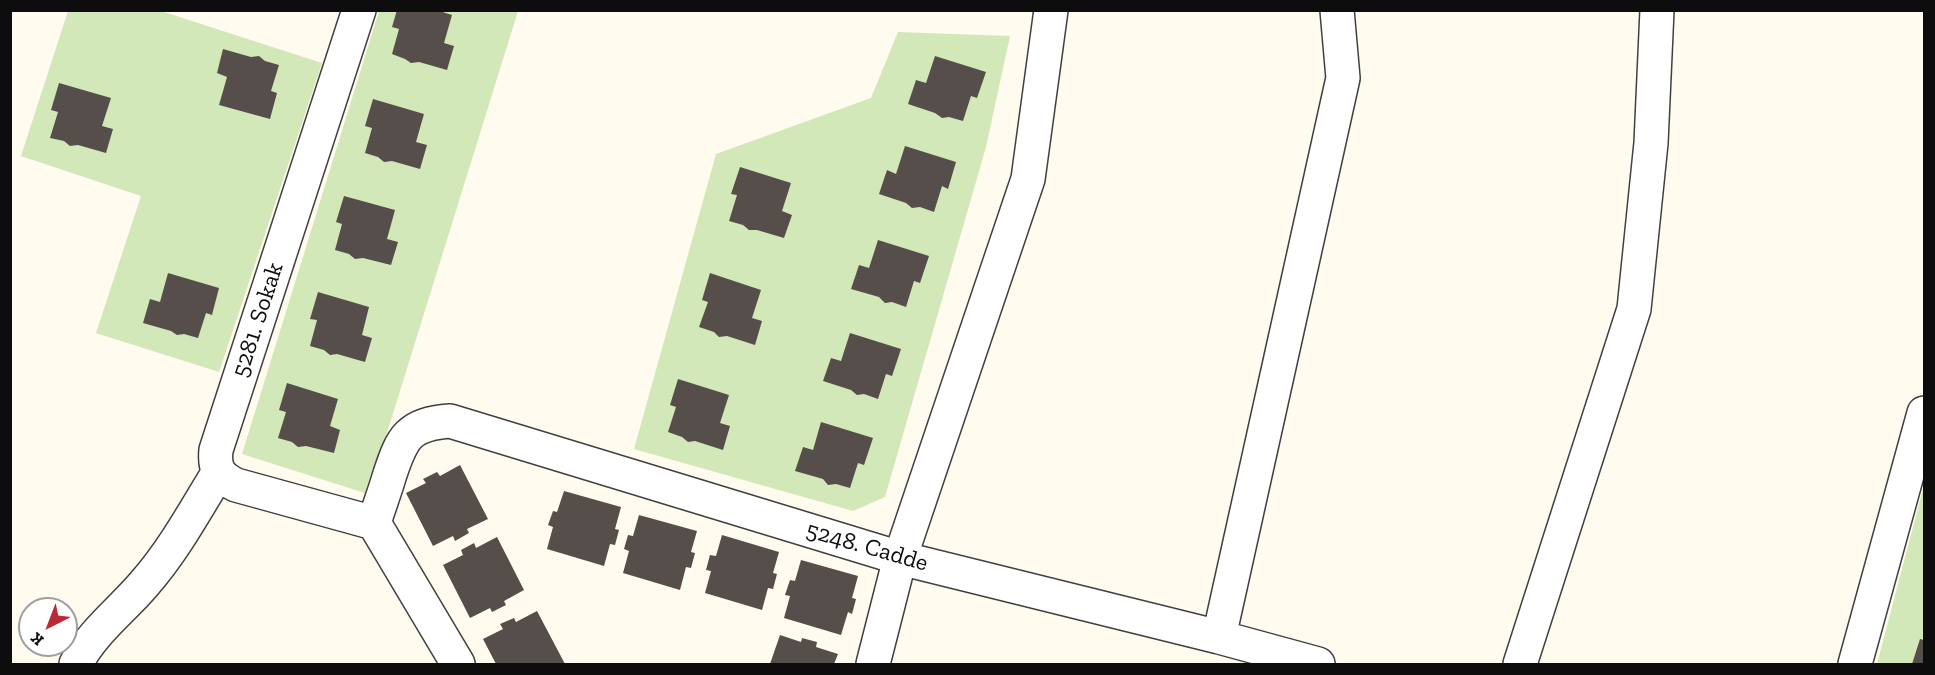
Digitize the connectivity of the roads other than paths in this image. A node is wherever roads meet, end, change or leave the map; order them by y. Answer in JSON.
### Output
{"nodes":[{"id":1,"x":359,"y":10,"type":"edge"},
{"id":2,"x":1051,"y":10,"type":"edge"},
{"id":3,"x":1337,"y":10,"type":"edge"},
{"id":4,"x":1657,"y":10,"type":"edge"},
{"id":5,"x":1924,"y":413,"type":"edge"},
{"id":6,"x":218,"y":473,"type":"junction"},
{"id":7,"x":374,"y":523,"type":"junction"},
{"id":8,"x":900,"y":558,"type":"junction"},
{"id":9,"x":1219,"y":637,"type":"junction"},
{"id":10,"x":76,"y":664,"type":"edge"},
{"id":11,"x":458,"y":664,"type":"edge"},
{"id":12,"x":873,"y":664,"type":"edge"},
{"id":13,"x":1318,"y":664,"type":"edge"},
{"id":14,"x":1520,"y":664,"type":"edge"},
{"id":15,"x":1855,"y":664,"type":"edge"}],
"edges":[{"from":1,"to":6,"type":"street","name":"5281. Sokak"},
{"from":2,"to":8,"type":"street"},
{"from":3,"to":9,"type":"street"},
{"from":4,"to":14,"type":"street"},
{"from":5,"to":15,"type":"street"},
{"from":6,"to":7,"type":"street"},
{"from":6,"to":10,"type":"street"},
{"from":7,"to":8,"type":"street","name":"5248. Cadde"},
{"from":7,"to":11,"type":"street"},
{"from":8,"to":9,"type":"street","name":"5248. Cadde"},
{"from":8,"to":12,"type":"street"},
{"from":9,"to":13,"type":"street","name":"5248. Cadde"}]}
